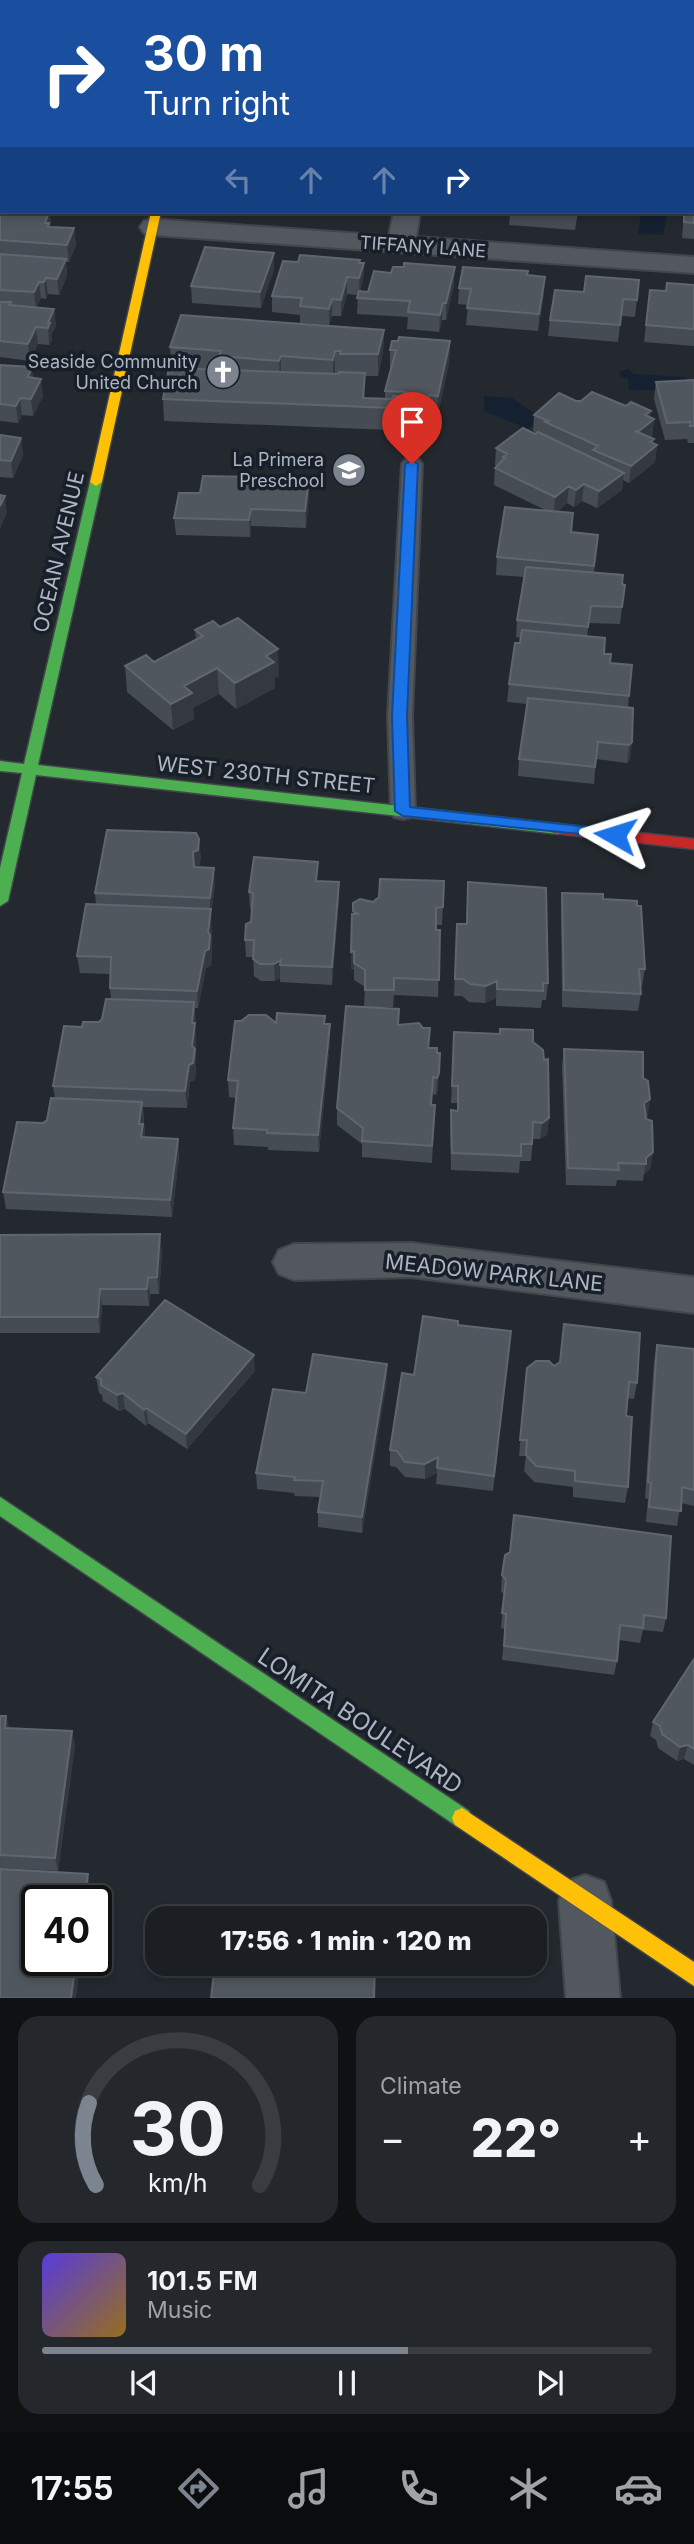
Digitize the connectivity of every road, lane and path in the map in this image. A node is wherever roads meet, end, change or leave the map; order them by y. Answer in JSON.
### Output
{"nodes":[{"id":1,"x":407,"y":214,"type":"edge"},
{"id":2,"x":155,"y":219,"type":"edge"},
{"id":3,"x":401,"y":245,"type":"junction"},
{"id":4,"x":694,"y":265,"type":"edge"},
{"id":5,"x":412,"y":464,"type":"dead end"},
{"id":6,"x":0,"y":766,"type":"edge"},
{"id":7,"x":32,"y":770,"type":"junction"},
{"id":8,"x":403,"y":811,"type":"junction"},
{"id":9,"x":694,"y":844,"type":"edge"},
{"id":10,"x":0,"y":901,"type":"edge"},
{"id":11,"x":294,"y":1262,"type":"dead end"},
{"id":12,"x":694,"y":1294,"type":"edge"},
{"id":13,"x":0,"y":1505,"type":"edge"},
{"id":14,"x":585,"y":1901,"type":"junction"},
{"id":15,"x":694,"y":1975,"type":"edge"},
{"id":16,"x":593,"y":1998,"type":"edge"}],
"edges":[{"from":1,"to":3,"type":"street"},
{"from":2,"to":3,"type":"street","name":"TIFFANY LANE"},
{"from":2,"to":7,"type":"street","name":"OCEAN AVENUE"},
{"from":3,"to":4,"type":"street","name":"TIFFANY LANE"},
{"from":5,"to":8,"type":"lane"},
{"from":6,"to":7,"type":"street","name":"WEST 230TH STREET"},
{"from":7,"to":8,"type":"street","name":"WEST 230TH STREET"},
{"from":7,"to":10,"type":"street","name":"OCEAN AVENUE"},
{"from":8,"to":9,"type":"street","name":"WEST 230TH STREET"},
{"from":11,"to":12,"type":"street","name":"MEADOW PARK LANE"},
{"from":13,"to":14,"type":"street","name":"LOMITA BOULEVARD"},
{"from":14,"to":15,"type":"street","name":"LOMITA BOULEVARD"},
{"from":14,"to":16,"type":"street"}]}
